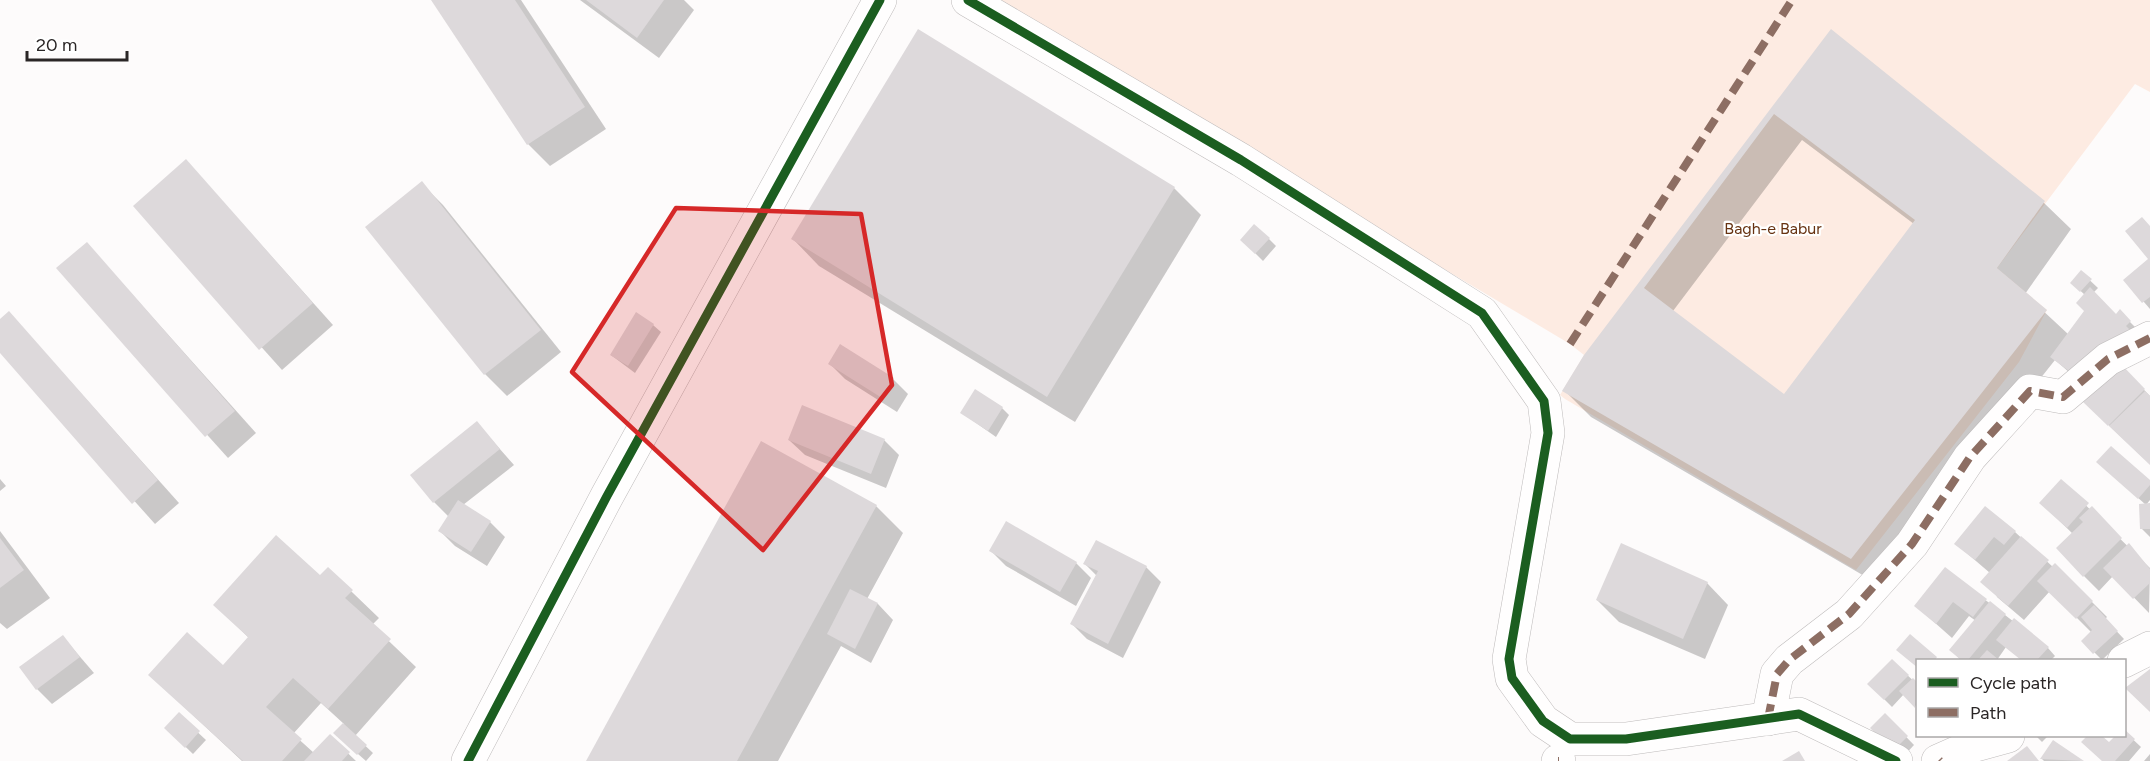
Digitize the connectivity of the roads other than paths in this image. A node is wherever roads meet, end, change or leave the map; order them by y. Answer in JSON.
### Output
{"nodes":[{"id":1,"x":880,"y":0,"type":"edge"},
{"id":2,"x":968,"y":0,"type":"edge"},
{"id":3,"x":2150,"y":338,"type":"edge"},
{"id":4,"x":2150,"y":648,"type":"edge"},
{"id":5,"x":2126,"y":660,"type":"edge"},
{"id":6,"x":1768,"y":719,"type":"junction"},
{"id":7,"x":2001,"y":737,"type":"edge"},
{"id":8,"x":1561,"y":755,"type":"edge"},
{"id":9,"x":468,"y":761,"type":"edge"},
{"id":10,"x":1896,"y":761,"type":"edge"},
{"id":11,"x":1939,"y":761,"type":"edge"}],
"edges":[{"from":1,"to":9,"type":"street"},
{"from":2,"to":8,"type":"street"},
{"from":3,"to":6,"type":"street"},
{"from":4,"to":5,"type":"street"},
{"from":6,"to":8,"type":"street"},
{"from":6,"to":10,"type":"street"},
{"from":7,"to":11,"type":"street"}]}
